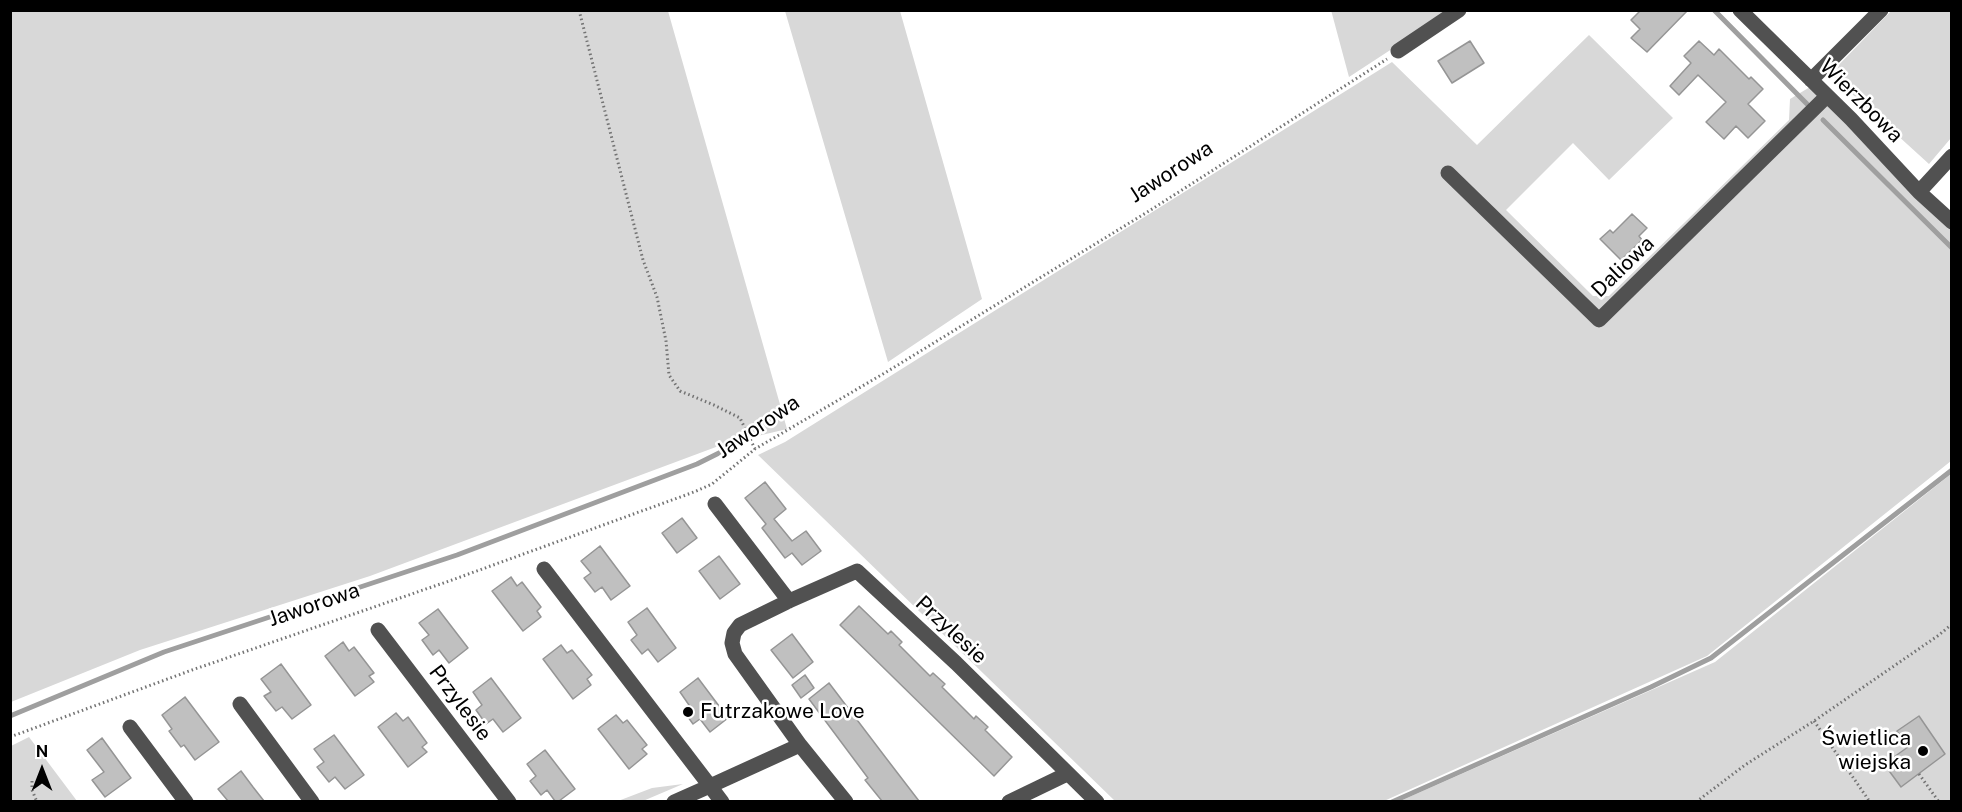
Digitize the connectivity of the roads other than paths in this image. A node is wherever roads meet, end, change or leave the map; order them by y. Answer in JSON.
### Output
{"nodes":[{"id":1,"x":1459,"y":10,"type":"edge"},
{"id":2,"x":1740,"y":10,"type":"edge"},
{"id":3,"x":1881,"y":10,"type":"edge"},
{"id":4,"x":1398,"y":51,"type":"road end"},
{"id":5,"x":1811,"y":80,"type":"junction"},
{"id":6,"x":1827,"y":96,"type":"junction"},
{"id":7,"x":1952,"y":156,"type":"edge"},
{"id":8,"x":1448,"y":173,"type":"dead end"},
{"id":9,"x":1919,"y":192,"type":"junction"},
{"id":10,"x":1952,"y":222,"type":"edge"},
{"id":11,"x":715,"y":504,"type":"dead end"},
{"id":12,"x":544,"y":569,"type":"dead end"},
{"id":13,"x":789,"y":600,"type":"junction"},
{"id":14,"x":378,"y":630,"type":"dead end"},
{"id":15,"x":240,"y":704,"type":"dead end"},
{"id":16,"x":130,"y":728,"type":"dead end"},
{"id":17,"x":800,"y":745,"type":"junction"},
{"id":18,"x":1067,"y":774,"type":"junction"},
{"id":19,"x":710,"y":786,"type":"junction"},
{"id":20,"x":186,"y":801,"type":"edge"},
{"id":21,"x":312,"y":801,"type":"edge"},
{"id":22,"x":509,"y":801,"type":"edge"},
{"id":23,"x":674,"y":801,"type":"edge"},
{"id":24,"x":722,"y":801,"type":"edge"},
{"id":25,"x":846,"y":801,"type":"edge"},
{"id":26,"x":1009,"y":801,"type":"edge"},
{"id":27,"x":1097,"y":801,"type":"edge"}],
"edges":[{"from":1,"to":4,"type":"street"},
{"from":2,"to":5,"type":"street","name":"Wierzbowa"},
{"from":3,"to":5,"type":"street"},
{"from":5,"to":6,"type":"street","name":"Wierzbowa"},
{"from":6,"to":8,"type":"street","name":"Daliowa"},
{"from":6,"to":9,"type":"street","name":"Wierzbowa"},
{"from":7,"to":9,"type":"street"},
{"from":9,"to":10,"type":"street","name":"Wierzbowa"},
{"from":11,"to":13,"type":"street"},
{"from":12,"to":19,"type":"street"},
{"from":13,"to":17,"type":"street","name":"Przylesie"},
{"from":13,"to":18,"type":"street","name":"Przylesie"},
{"from":14,"to":22,"type":"street","name":"Przylesie"},
{"from":15,"to":21,"type":"street"},
{"from":16,"to":20,"type":"street"},
{"from":17,"to":19,"type":"street"},
{"from":17,"to":25,"type":"street","name":"Przylesie"},
{"from":18,"to":26,"type":"street"},
{"from":18,"to":27,"type":"street","name":"Przylesie"},
{"from":19,"to":23,"type":"street"},
{"from":19,"to":24,"type":"street"}]}
